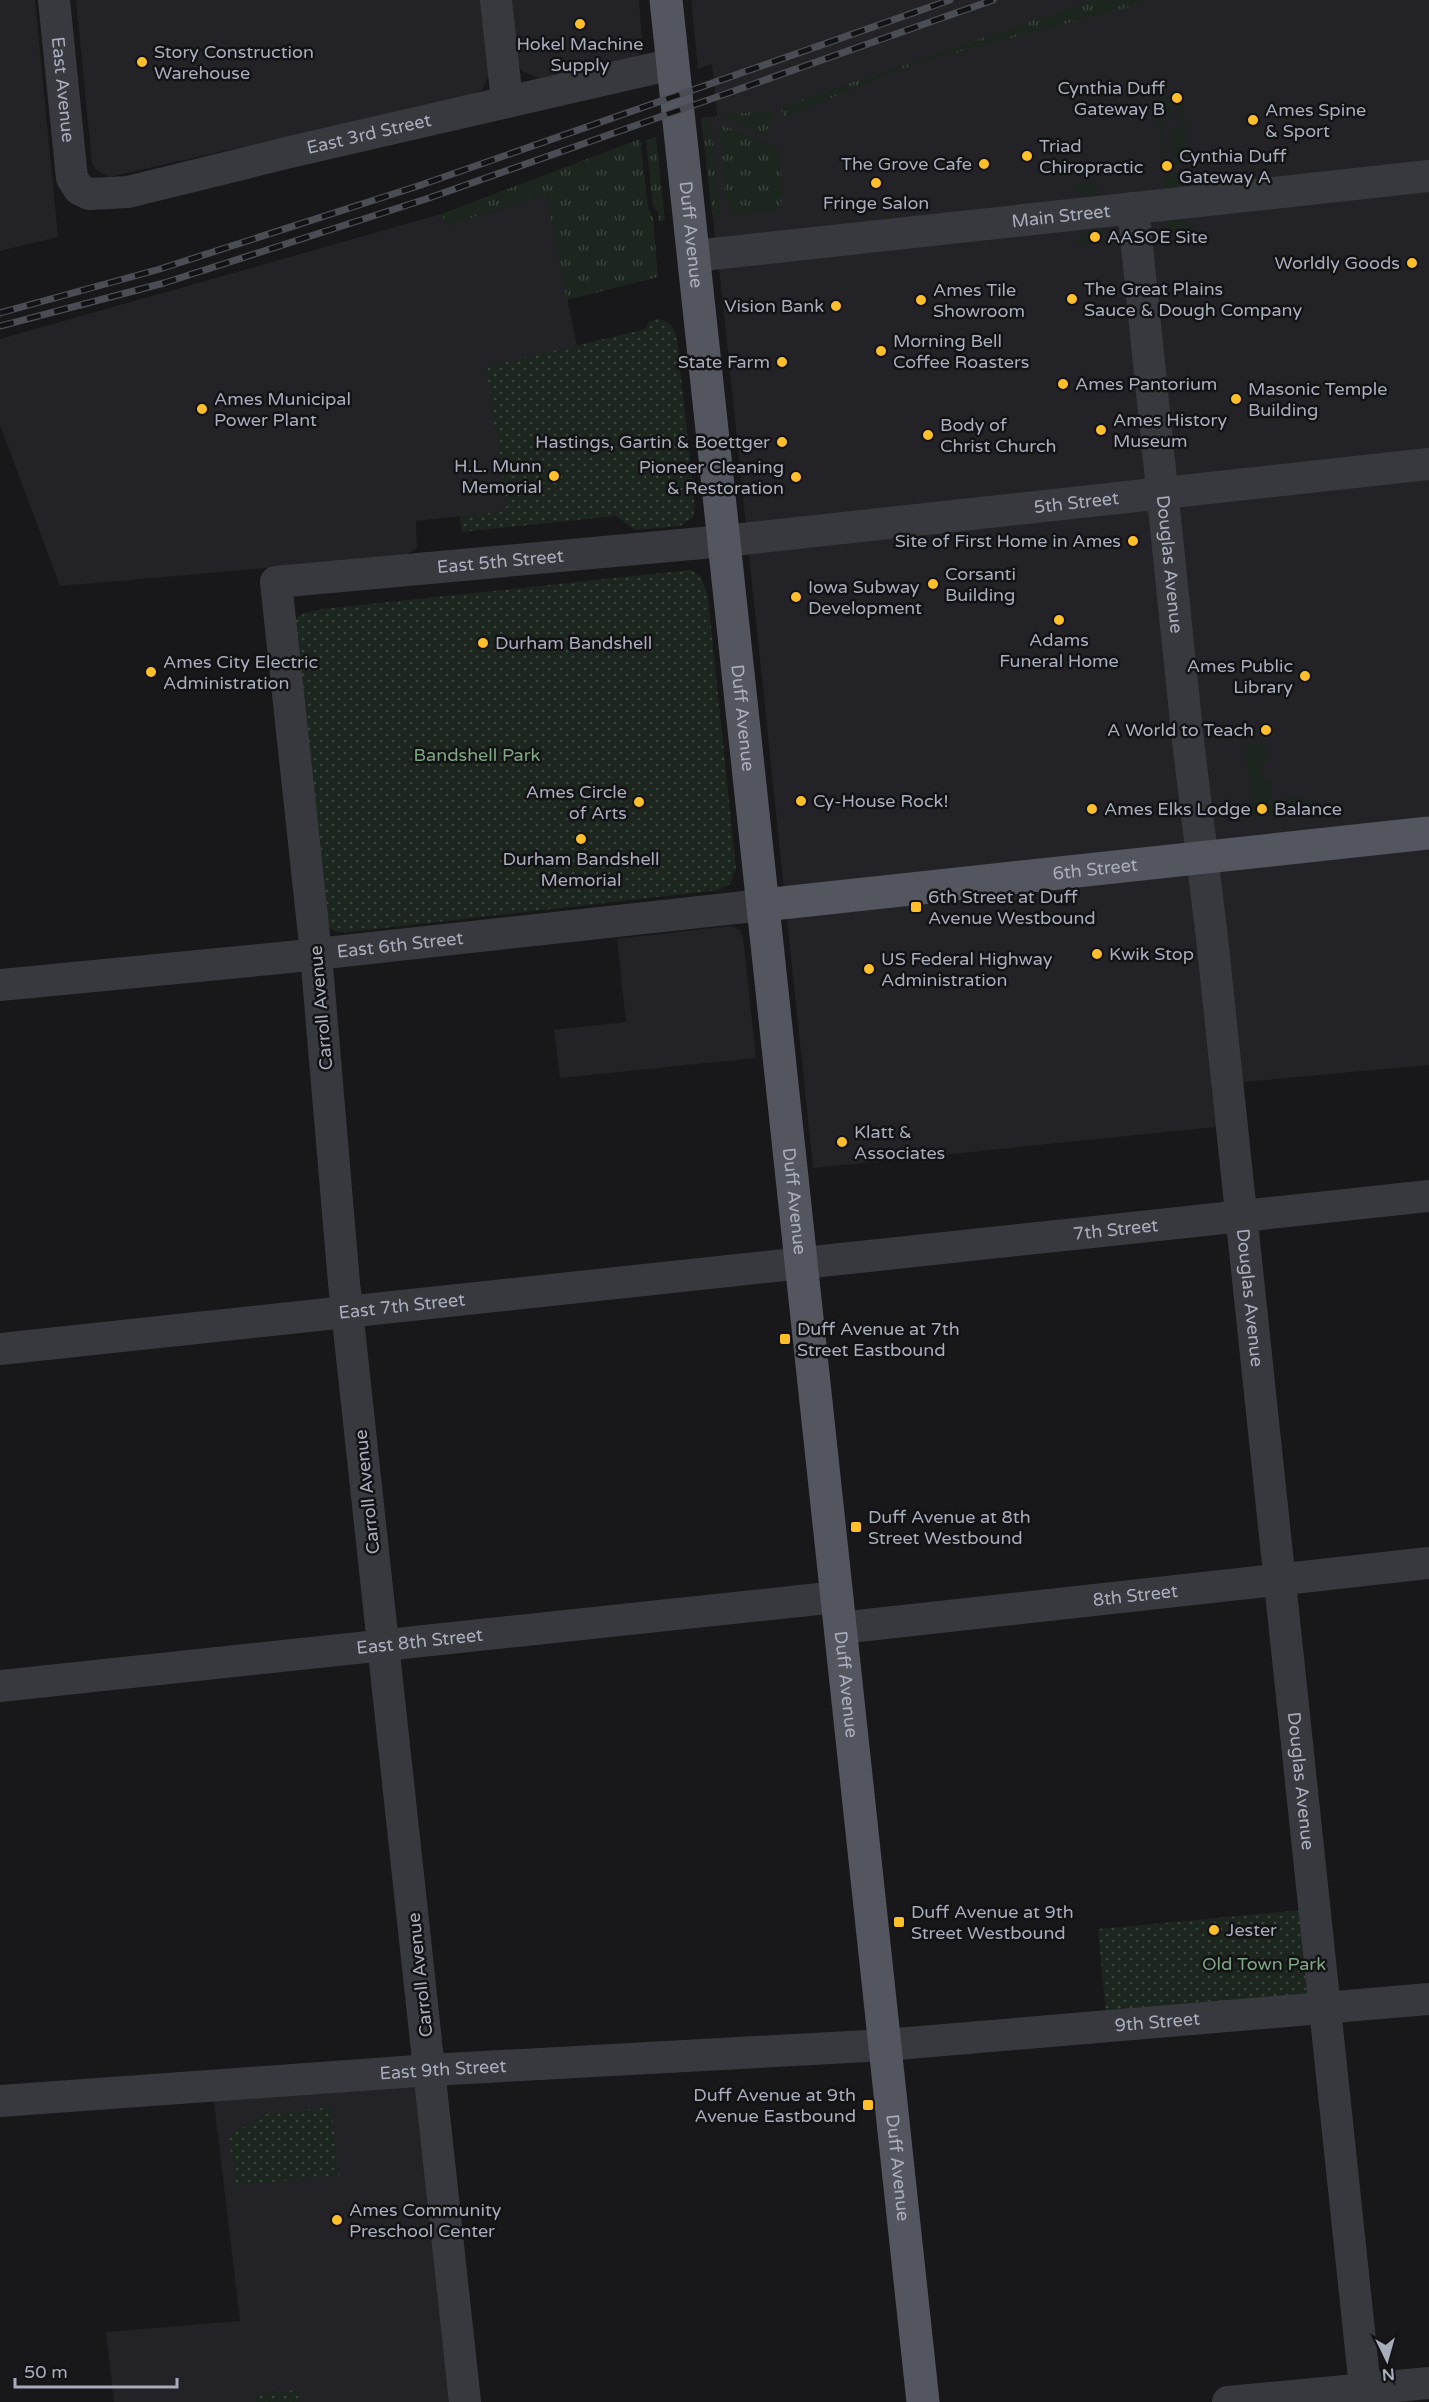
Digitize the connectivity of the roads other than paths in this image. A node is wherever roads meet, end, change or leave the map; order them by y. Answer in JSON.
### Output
{"nodes":[{"id":1,"x":54,"y":0,"type":"edge"},
{"id":2,"x":496,"y":0,"type":"edge"},
{"id":3,"x":666,"y":0,"type":"edge"},
{"id":4,"x":673,"y":64,"type":"junction"},
{"id":5,"x":507,"y":102,"type":"junction"},
{"id":6,"x":1429,"y":176,"type":"edge"},
{"id":7,"x":72,"y":178,"type":"joint"},
{"id":8,"x":1133,"y":208,"type":"junction"},
{"id":9,"x":694,"y":256,"type":"junction"},
{"id":10,"x":1429,"y":464,"type":"edge"},
{"id":11,"x":1163,"y":493,"type":"junction"},
{"id":12,"x":724,"y":541,"type":"junction"},
{"id":13,"x":276,"y":582,"type":"joint"},
{"id":14,"x":1429,"y":833,"type":"edge"},
{"id":15,"x":1202,"y":857,"type":"junction"},
{"id":16,"x":763,"y":905,"type":"junction"},
{"id":17,"x":316,"y":954,"type":"junction"},
{"id":18,"x":0,"y":985,"type":"edge"},
{"id":19,"x":1429,"y":1196,"type":"edge"},
{"id":20,"x":1241,"y":1216,"type":"junction"},
{"id":21,"x":801,"y":1263,"type":"junction"},
{"id":22,"x":348,"y":1312,"type":"junction"},
{"id":23,"x":0,"y":1349,"type":"edge"},
{"id":24,"x":1429,"y":1563,"type":"edge"},
{"id":25,"x":1280,"y":1579,"type":"junction"},
{"id":26,"x":839,"y":1613,"type":"junction"},
{"id":27,"x":383,"y":1644,"type":"junction"},
{"id":28,"x":0,"y":1686,"type":"edge"},
{"id":29,"x":1429,"y":1999,"type":"edge"},
{"id":30,"x":1325,"y":2008,"type":"junction"},
{"id":31,"x":885,"y":2045,"type":"junction"},
{"id":32,"x":430,"y":2070,"type":"junction"},
{"id":33,"x":0,"y":2101,"type":"edge"},
{"id":34,"x":1429,"y":2383,"type":"edge"},
{"id":35,"x":1365,"y":2388,"type":"junction"},
{"id":36,"x":465,"y":2402,"type":"edge"},
{"id":37,"x":923,"y":2402,"type":"edge"},
{"id":38,"x":1228,"y":2402,"type":"edge"}],
"edges":[{"from":1,"to":7,"type":"street","name":"East Avenue"},
{"from":2,"to":5,"type":"street"},
{"from":3,"to":4,"type":"main road","name":"Duff Avenue"},
{"from":4,"to":5,"type":"street","name":"East 3rd Street"},
{"from":4,"to":9,"type":"main road","name":"Duff Avenue"},
{"from":5,"to":7,"type":"street","name":"East 3rd Street"},
{"from":6,"to":8,"type":"street","name":"Main Street"},
{"from":8,"to":9,"type":"street","name":"Main Street"},
{"from":8,"to":11,"type":"street","name":"Douglas Avenue"},
{"from":9,"to":12,"type":"main road","name":"Duff Avenue"},
{"from":10,"to":11,"type":"street","name":"5th Street"},
{"from":11,"to":12,"type":"street","name":"5th Street"},
{"from":11,"to":15,"type":"street","name":"Douglas Avenue"},
{"from":12,"to":13,"type":"street","name":"East 5th Street"},
{"from":12,"to":16,"type":"main road","name":"Duff Avenue"},
{"from":13,"to":17,"type":"street","name":"Carroll Avenue"},
{"from":14,"to":15,"type":"main road","name":"6th Street"},
{"from":15,"to":16,"type":"main road","name":"6th Street"},
{"from":15,"to":20,"type":"street","name":"Douglas Avenue"},
{"from":16,"to":17,"type":"street","name":"East 6th Street"},
{"from":16,"to":21,"type":"main road","name":"Duff Avenue"},
{"from":17,"to":18,"type":"street","name":"East 6th Street"},
{"from":17,"to":22,"type":"street","name":"Carroll Avenue"},
{"from":19,"to":20,"type":"street","name":"7th Street"},
{"from":20,"to":21,"type":"street","name":"7th Street"},
{"from":20,"to":25,"type":"street","name":"Douglas Avenue"},
{"from":21,"to":22,"type":"street","name":"East 7th Street"},
{"from":21,"to":26,"type":"main road","name":"Duff Avenue"},
{"from":22,"to":23,"type":"street","name":"East 7th Street"},
{"from":22,"to":27,"type":"street","name":"Carroll Avenue"},
{"from":24,"to":25,"type":"street","name":"8th Street"},
{"from":25,"to":26,"type":"street","name":"8th Street"},
{"from":25,"to":30,"type":"street","name":"Douglas Avenue"},
{"from":26,"to":27,"type":"street","name":"East 8th Street"},
{"from":26,"to":31,"type":"main road","name":"Duff Avenue"},
{"from":27,"to":28,"type":"street","name":"East 8th Street"},
{"from":27,"to":32,"type":"street","name":"Carroll Avenue"},
{"from":29,"to":30,"type":"street","name":"9th Street"},
{"from":30,"to":31,"type":"street","name":"9th Street"},
{"from":30,"to":35,"type":"street","name":"Douglas Avenue"},
{"from":31,"to":32,"type":"street","name":"East 9th Street"},
{"from":31,"to":37,"type":"main road","name":"Duff Avenue"},
{"from":32,"to":33,"type":"street","name":"East 9th Street"},
{"from":32,"to":36,"type":"street","name":"Carroll Avenue"},
{"from":34,"to":35,"type":"street"},
{"from":35,"to":38,"type":"street"}]}
